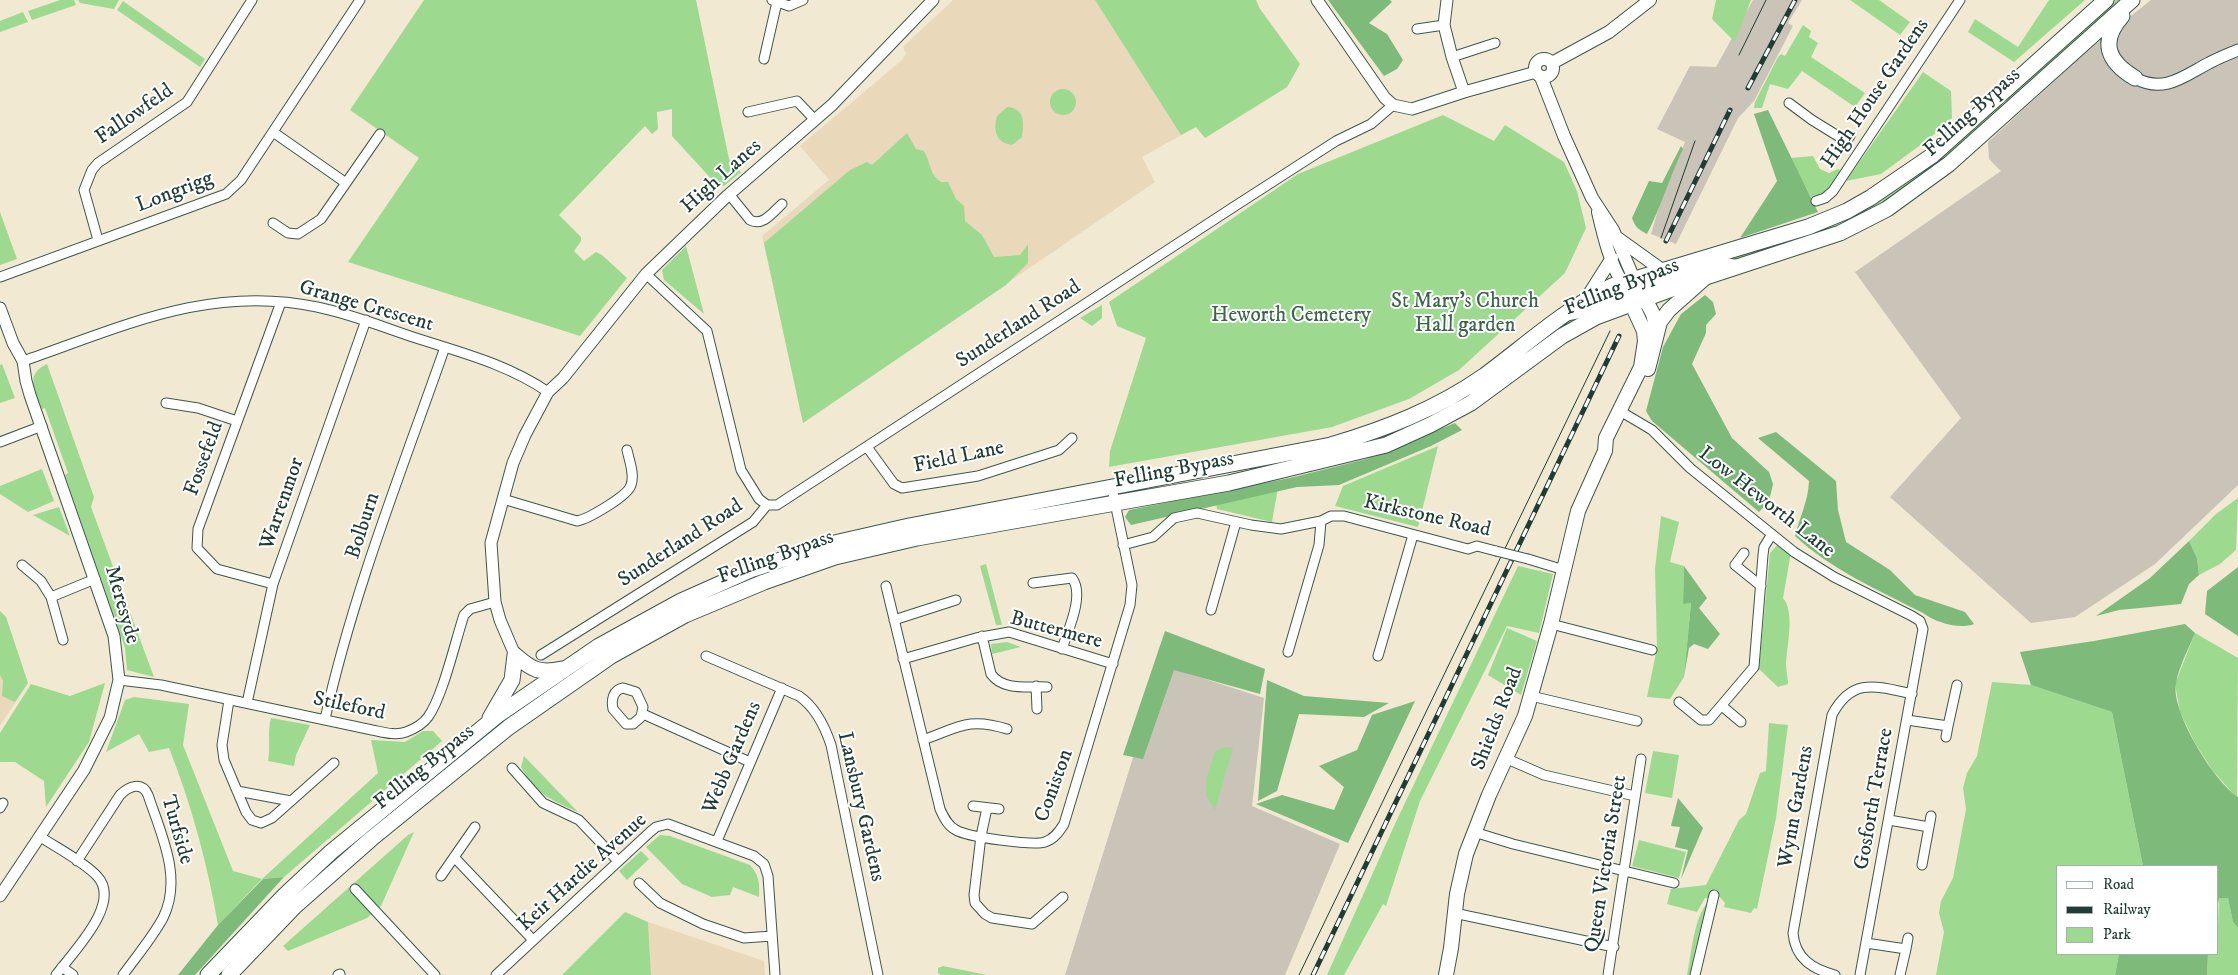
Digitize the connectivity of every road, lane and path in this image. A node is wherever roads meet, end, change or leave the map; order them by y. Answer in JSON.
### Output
{"nodes":[{"id":1,"x":252,"y":0,"type":"edge"},
{"id":2,"x":360,"y":0,"type":"edge"},
{"id":3,"x":803,"y":0,"type":"edge"},
{"id":4,"x":933,"y":0,"type":"edge"},
{"id":5,"x":1317,"y":0,"type":"edge"},
{"id":6,"x":1447,"y":0,"type":"edge"},
{"id":7,"x":1650,"y":0,"type":"edge"},
{"id":8,"x":1960,"y":0,"type":"edge"},
{"id":9,"x":2106,"y":0,"type":"edge"},
{"id":10,"x":2132,"y":0,"type":"edge"},
{"id":11,"x":2136,"y":0,"type":"edge"},
{"id":12,"x":774,"y":1,"type":"edge"},
{"id":13,"x":1444,"y":25,"type":"junction"},
{"id":14,"x":1417,"y":29,"type":"dead end"},
{"id":15,"x":1494,"y":43,"type":"dead end"},
{"id":16,"x":2238,"y":50,"type":"edge"},
{"id":17,"x":1452,"y":56,"type":"junction"},
{"id":18,"x":764,"y":59,"type":"dead end"},
{"id":19,"x":1545,"y":72,"type":"junction"},
{"id":20,"x":2136,"y":78,"type":"joint"},
{"id":21,"x":1464,"y":92,"type":"junction"},
{"id":22,"x":1789,"y":103,"type":"dead end"},
{"id":23,"x":1393,"y":106,"type":"junction"},
{"id":24,"x":748,"y":112,"type":"dead end"},
{"id":25,"x":815,"y":120,"type":"junction"},
{"id":26,"x":273,"y":132,"type":"junction"},
{"id":27,"x":380,"y":134,"type":"dead end"},
{"id":28,"x":1850,"y":136,"type":"dead end"},
{"id":29,"x":346,"y":183,"type":"junction"},
{"id":30,"x":729,"y":194,"type":"junction"},
{"id":31,"x":1816,"y":201,"type":"dead end"},
{"id":32,"x":782,"y":204,"type":"dead end"},
{"id":33,"x":1596,"y":205,"type":"junction"},
{"id":34,"x":273,"y":223,"type":"dead end"},
{"id":35,"x":1616,"y":237,"type":"junction"},
{"id":36,"x":98,"y":240,"type":"junction"},
{"id":37,"x":1612,"y":258,"type":"junction"},
{"id":38,"x":1739,"y":266,"type":"junction"},
{"id":39,"x":1662,"y":270,"type":"junction"},
{"id":40,"x":646,"y":274,"type":"junction"},
{"id":41,"x":0,"y":277,"type":"edge"},
{"id":42,"x":1705,"y":278,"type":"junction"},
{"id":43,"x":1633,"y":291,"type":"junction"},
{"id":44,"x":1584,"y":300,"type":"junction"},
{"id":45,"x":281,"y":302,"type":"junction"},
{"id":46,"x":0,"y":308,"type":"edge"},
{"id":47,"x":1565,"y":314,"type":"junction"},
{"id":48,"x":366,"y":320,"type":"junction"},
{"id":49,"x":1657,"y":330,"type":"junction"},
{"id":50,"x":445,"y":347,"type":"junction"},
{"id":51,"x":1506,"y":359,"type":"junction"},
{"id":52,"x":23,"y":361,"type":"junction"},
{"id":53,"x":548,"y":392,"type":"junction"},
{"id":54,"x":166,"y":403,"type":"dead end"},
{"id":55,"x":1624,"y":413,"type":"junction"},
{"id":56,"x":237,"y":422,"type":"junction"},
{"id":57,"x":42,"y":426,"type":"junction"},
{"id":58,"x":1072,"y":438,"type":"dead end"},
{"id":59,"x":0,"y":442,"type":"edge"},
{"id":60,"x":867,"y":447,"type":"junction"},
{"id":61,"x":627,"y":450,"type":"dead end"},
{"id":62,"x":1112,"y":488,"type":"junction"},
{"id":63,"x":503,"y":498,"type":"junction"},
{"id":64,"x":1116,"y":504,"type":"junction"},
{"id":65,"x":767,"y":505,"type":"junction"},
{"id":66,"x":1320,"y":521,"type":"junction"},
{"id":67,"x":1236,"y":522,"type":"junction"},
{"id":68,"x":1772,"y":534,"type":"junction"},
{"id":69,"x":1413,"y":535,"type":"junction"},
{"id":70,"x":1123,"y":545,"type":"junction"},
{"id":71,"x":1744,"y":553,"type":"dead end"},
{"id":72,"x":22,"y":565,"type":"dead end"},
{"id":73,"x":1564,"y":570,"type":"junction"},
{"id":74,"x":95,"y":579,"type":"junction"},
{"id":75,"x":1033,"y":583,"type":"dead end"},
{"id":76,"x":273,"y":584,"type":"junction"},
{"id":77,"x":886,"y":586,"type":"dead end"},
{"id":78,"x":1761,"y":586,"type":"junction"},
{"id":79,"x":51,"y":597,"type":"junction"},
{"id":80,"x":956,"y":600,"type":"dead end"},
{"id":81,"x":495,"y":602,"type":"junction"},
{"id":82,"x":1211,"y":610,"type":"dead end"},
{"id":83,"x":894,"y":620,"type":"junction"},
{"id":84,"x":1551,"y":624,"type":"junction"},
{"id":85,"x":1923,"y":629,"type":"joint"},
{"id":86,"x":982,"y":636,"type":"junction"},
{"id":87,"x":63,"y":640,"type":"dead end"},
{"id":88,"x":1062,"y":649,"type":"junction"},
{"id":89,"x":1652,"y":650,"type":"dead end"},
{"id":90,"x":1288,"y":652,"type":"dead end"},
{"id":91,"x":515,"y":655,"type":"junction"},
{"id":92,"x":541,"y":655,"type":"dead end"},
{"id":93,"x":706,"y":656,"type":"dead end"},
{"id":94,"x":1378,"y":656,"type":"dead end"},
{"id":95,"x":904,"y":660,"type":"junction"},
{"id":96,"x":1113,"y":664,"type":"junction"},
{"id":97,"x":568,"y":667,"type":"junction"},
{"id":98,"x":119,"y":680,"type":"junction"},
{"id":99,"x":1957,"y":685,"type":"dead end"},
{"id":100,"x":1036,"y":686,"type":"junction"},
{"id":101,"x":1047,"y":687,"type":"dead end"},
{"id":102,"x":782,"y":688,"type":"junction"},
{"id":103,"x":1912,"y":694,"type":"junction"},
{"id":104,"x":1532,"y":696,"type":"junction"},
{"id":105,"x":229,"y":700,"type":"junction"},
{"id":106,"x":1679,"y":702,"type":"dead end"},
{"id":107,"x":247,"y":703,"type":"junction"},
{"id":108,"x":1722,"y":706,"type":"junction"},
{"id":109,"x":1037,"y":709,"type":"dead end"},
{"id":110,"x":643,"y":714,"type":"dead end"},
{"id":111,"x":325,"y":719,"type":"junction"},
{"id":112,"x":1907,"y":720,"type":"junction"},
{"id":113,"x":1637,"y":721,"type":"dead end"},
{"id":114,"x":1741,"y":722,"type":"dead end"},
{"id":115,"x":485,"y":726,"type":"junction"},
{"id":116,"x":1948,"y":726,"type":"junction"},
{"id":117,"x":1007,"y":729,"type":"dead end"},
{"id":118,"x":1946,"y":737,"type":"dead end"},
{"id":119,"x":923,"y":740,"type":"junction"},
{"id":120,"x":1506,"y":758,"type":"junction"},
{"id":121,"x":1641,"y":759,"type":"dead end"},
{"id":122,"x":750,"y":762,"type":"junction"},
{"id":123,"x":334,"y":763,"type":"dead end"},
{"id":124,"x":512,"y":768,"type":"dead end"},
{"id":125,"x":237,"y":791,"type":"junction"},
{"id":126,"x":1635,"y":796,"type":"junction"},
{"id":127,"x":291,"y":801,"type":"junction"},
{"id":128,"x":973,"y":806,"type":"dead end"},
{"id":129,"x":987,"y":808,"type":"junction"},
{"id":130,"x":999,"y":809,"type":"dead end"},
{"id":131,"x":1931,"y":816,"type":"dead end"},
{"id":132,"x":1889,"y":820,"type":"junction"},
{"id":133,"x":475,"y":827,"type":"dead end"},
{"id":134,"x":1929,"y":827,"type":"junction"},
{"id":135,"x":1474,"y":832,"type":"junction"},
{"id":136,"x":40,"y":836,"type":"junction"},
{"id":137,"x":981,"y":836,"type":"junction"},
{"id":138,"x":717,"y":841,"type":"junction"},
{"id":139,"x":454,"y":857,"type":"junction"},
{"id":140,"x":77,"y":861,"type":"junction"},
{"id":141,"x":618,"y":861,"type":"junction"},
{"id":142,"x":1922,"y":865,"type":"dead end"},
{"id":143,"x":1625,"y":872,"type":"junction"},
{"id":144,"x":441,"y":876,"type":"dead end"},
{"id":145,"x":5,"y":878,"type":"edge"},
{"id":146,"x":638,"y":883,"type":"dead end"},
{"id":147,"x":1674,"y":883,"type":"dead end"},
{"id":148,"x":355,"y":889,"type":"dead end"},
{"id":149,"x":0,"y":896,"type":"edge"},
{"id":150,"x":1063,"y":898,"type":"dead end"},
{"id":151,"x":1716,"y":900,"type":"dead end"},
{"id":152,"x":1454,"y":913,"type":"junction"},
{"id":153,"x":772,"y":936,"type":"junction"},
{"id":154,"x":1908,"y":938,"type":"dead end"},
{"id":155,"x":533,"y":940,"type":"junction"},
{"id":156,"x":1866,"y":943,"type":"junction"},
{"id":157,"x":1614,"y":947,"type":"junction"},
{"id":158,"x":1906,"y":949,"type":"junction"},
{"id":159,"x":62,"y":967,"type":"junction"},
{"id":160,"x":56,"y":975,"type":"edge"},
{"id":161,"x":73,"y":975,"type":"edge"},
{"id":162,"x":123,"y":975,"type":"edge"},
{"id":163,"x":208,"y":975,"type":"edge"},
{"id":164,"x":230,"y":975,"type":"edge"},
{"id":165,"x":435,"y":975,"type":"edge"},
{"id":166,"x":496,"y":975,"type":"edge"},
{"id":167,"x":775,"y":975,"type":"edge"},
{"id":168,"x":878,"y":975,"type":"edge"},
{"id":169,"x":1446,"y":975,"type":"edge"},
{"id":170,"x":1608,"y":975,"type":"edge"},
{"id":171,"x":1695,"y":975,"type":"edge"},
{"id":172,"x":1835,"y":975,"type":"edge"},
{"id":173,"x":1860,"y":975,"type":"edge"},
{"id":174,"x":1900,"y":975,"type":"edge"}],
"edges":[{"from":1,"to":36,"type":"street","name":"Fallowfeld"},
{"from":2,"to":26,"type":"street","name":"Longrigg"},
{"from":3,"to":12,"type":"street"},
{"from":4,"to":25,"type":"street","name":"High Lanes"},
{"from":5,"to":23,"type":"street"},
{"from":6,"to":13,"type":"street"},
{"from":7,"to":19,"type":"main road"},
{"from":8,"to":31,"type":"street","name":"High House Gardens"},
{"from":9,"to":39,"type":"highway","name":"Felling Bypass"},
{"from":10,"to":38,"type":"highway","name":"Felling Bypass"},
{"from":11,"to":20,"type":"highway"},
{"from":12,"to":18,"type":"street"},
{"from":13,"to":14,"type":"street"},
{"from":13,"to":17,"type":"street"},
{"from":15,"to":17,"type":"street"},
{"from":16,"to":20,"type":"street"},
{"from":17,"to":21,"type":"street"},
{"from":19,"to":21,"type":"street"},
{"from":19,"to":33,"type":"main road"},
{"from":21,"to":23,"type":"street"},
{"from":22,"to":28,"type":"street"},
{"from":23,"to":60,"type":"street","name":"Sunderland Road"},
{"from":24,"to":25,"type":"street"},
{"from":25,"to":30,"type":"street","name":"High Lanes"},
{"from":26,"to":29,"type":"street"},
{"from":26,"to":36,"type":"street","name":"Longrigg"},
{"from":27,"to":29,"type":"street"},
{"from":29,"to":34,"type":"street"},
{"from":30,"to":32,"type":"street"},
{"from":30,"to":40,"type":"street","name":"High Lanes"},
{"from":33,"to":35,"type":"main road"},
{"from":33,"to":37,"type":"main road"},
{"from":35,"to":39,"type":"main road"},
{"from":35,"to":43,"type":"main road"},
{"from":36,"to":41,"type":"street","name":"Longrigg"},
{"from":37,"to":43,"type":"main road"},
{"from":37,"to":44,"type":"main road"},
{"from":38,"to":42,"type":"highway","name":"Felling Bypass"},
{"from":38,"to":43,"type":"main road"},
{"from":39,"to":43,"type":"highway","name":"Felling Bypass"},
{"from":40,"to":53,"type":"street","name":"High Lanes"},
{"from":40,"to":65,"type":"street"},
{"from":42,"to":43,"type":"highway","name":"Felling Bypass"},
{"from":42,"to":49,"type":"main road"},
{"from":43,"to":44,"type":"highway","name":"Felling Bypass"},
{"from":43,"to":47,"type":"main road"},
{"from":43,"to":49,"type":"main road"},
{"from":43,"to":55,"type":"main road"},
{"from":43,"to":64,"type":"highway","name":"Felling Bypass"},
{"from":44,"to":47,"type":"highway","name":"Felling Bypass"},
{"from":44,"to":51,"type":"highway"},
{"from":45,"to":48,"type":"street","name":"Grange Crescent"},
{"from":45,"to":52,"type":"street","name":"Grange Crescent"},
{"from":45,"to":56,"type":"street","name":"Fossefeld"},
{"from":46,"to":52,"type":"street","name":"Meresyde"},
{"from":47,"to":51,"type":"highway","name":"Felling Bypass"},
{"from":48,"to":50,"type":"street","name":"Grange Crescent"},
{"from":48,"to":76,"type":"street","name":"Warrenmor"},
{"from":49,"to":55,"type":"main road"},
{"from":50,"to":53,"type":"street","name":"Grange Crescent"},
{"from":50,"to":111,"type":"street","name":"Bolburn"},
{"from":51,"to":62,"type":"highway","name":"Felling Bypass"},
{"from":52,"to":57,"type":"street","name":"Meresyde"},
{"from":53,"to":63,"type":"street","name":"High Lanes"},
{"from":54,"to":56,"type":"street"},
{"from":55,"to":68,"type":"street","name":"Low Heworth Lane"},
{"from":55,"to":73,"type":"main road","name":"Shields Road"},
{"from":56,"to":76,"type":"street","name":"Fossefeld"},
{"from":57,"to":59,"type":"street"},
{"from":57,"to":74,"type":"street","name":"Meresyde"},
{"from":58,"to":60,"type":"street","name":"Field Lane"},
{"from":60,"to":65,"type":"street","name":"Sunderland Road"},
{"from":61,"to":63,"type":"street"},
{"from":62,"to":64,"type":"street","name":"Coniston"},
{"from":62,"to":97,"type":"highway","name":"Felling Bypass"},
{"from":63,"to":81,"type":"street","name":"High Lanes"},
{"from":64,"to":70,"type":"street","name":"Coniston"},
{"from":64,"to":164,"type":"highway","name":"Felling Bypass"},
{"from":65,"to":92,"type":"street","name":"Sunderland Road"},
{"from":66,"to":67,"type":"street","name":"Kirkstone Road"},
{"from":66,"to":69,"type":"street","name":"Kirkstone Road"},
{"from":66,"to":90,"type":"street"},
{"from":67,"to":70,"type":"street","name":"Kirkstone Road"},
{"from":67,"to":82,"type":"street"},
{"from":68,"to":78,"type":"street"},
{"from":68,"to":85,"type":"street","name":"Low Heworth Lane"},
{"from":69,"to":73,"type":"street","name":"Kirkstone Road","bridge":true},
{"from":69,"to":94,"type":"street"},
{"from":70,"to":96,"type":"street","name":"Coniston"},
{"from":71,"to":78,"type":"street"},
{"from":72,"to":79,"type":"street"},
{"from":73,"to":84,"type":"main road","name":"Shields Road"},
{"from":74,"to":79,"type":"street"},
{"from":74,"to":98,"type":"street","name":"Meresyde"},
{"from":75,"to":88,"type":"street"},
{"from":76,"to":107,"type":"street","name":"Warrenmor"},
{"from":77,"to":83,"type":"street","name":"Coniston"},
{"from":78,"to":108,"type":"street"},
{"from":79,"to":87,"type":"street"},
{"from":80,"to":83,"type":"street"},
{"from":81,"to":91,"type":"street","name":"High Lanes"},
{"from":81,"to":111,"type":"street","name":"Stileford"},
{"from":83,"to":95,"type":"street","name":"Coniston"},
{"from":84,"to":89,"type":"street"},
{"from":84,"to":104,"type":"main road","name":"Shields Road"},
{"from":85,"to":103,"type":"street","name":"Gosforth Terrace"},
{"from":86,"to":88,"type":"street","name":"Buttermere"},
{"from":86,"to":95,"type":"street","name":"Buttermere"},
{"from":86,"to":100,"type":"street"},
{"from":88,"to":96,"type":"street","name":"Buttermere"},
{"from":91,"to":97,"type":"highway"},
{"from":91,"to":115,"type":"highway"},
{"from":93,"to":102,"type":"street","name":"Lansbury Gardens"},
{"from":95,"to":119,"type":"street","name":"Coniston"},
{"from":96,"to":137,"type":"street","name":"Coniston"},
{"from":97,"to":115,"type":"highway","name":"Felling Bypass"},
{"from":98,"to":105,"type":"street","name":"Stileford"},
{"from":98,"to":136,"type":"street","name":"Meresyde"},
{"from":99,"to":116,"type":"street"},
{"from":100,"to":101,"type":"street"},
{"from":100,"to":109,"type":"street"},
{"from":102,"to":122,"type":"street","name":"Webb Gardens"},
{"from":102,"to":168,"type":"street","name":"Lansbury Gardens"},
{"from":103,"to":112,"type":"street","name":"Gosforth Terrace"},
{"from":103,"to":172,"type":"street","name":"Wynn Gardens"},
{"from":104,"to":113,"type":"street"},
{"from":104,"to":120,"type":"main road","name":"Shields Road"},
{"from":105,"to":107,"type":"street","name":"Stileford"},
{"from":105,"to":125,"type":"street"},
{"from":106,"to":108,"type":"street"},
{"from":107,"to":111,"type":"street","name":"Stileford"},
{"from":108,"to":114,"type":"street"},
{"from":110,"to":122,"type":"street"},
{"from":112,"to":116,"type":"street"},
{"from":112,"to":132,"type":"street","name":"Gosforth Terrace"},
{"from":115,"to":163,"type":"highway","name":"Felling Bypass"},
{"from":116,"to":118,"type":"street"},
{"from":117,"to":119,"type":"street"},
{"from":119,"to":137,"type":"street","name":"Coniston"},
{"from":120,"to":126,"type":"street"},
{"from":120,"to":135,"type":"main road","name":"Shields Road"},
{"from":121,"to":126,"type":"street","name":"Queen Victoria Street"},
{"from":122,"to":138,"type":"street","name":"Webb Gardens"},
{"from":123,"to":127,"type":"street"},
{"from":124,"to":141,"type":"street"},
{"from":125,"to":127,"type":"street"},
{"from":125,"to":127,"type":"street"},
{"from":126,"to":143,"type":"street","name":"Queen Victoria Street"},
{"from":128,"to":129,"type":"street"},
{"from":129,"to":130,"type":"street"},
{"from":129,"to":137,"type":"street"},
{"from":131,"to":134,"type":"street"},
{"from":132,"to":134,"type":"street"},
{"from":132,"to":156,"type":"street","name":"Gosforth Terrace"},
{"from":133,"to":139,"type":"street"},
{"from":134,"to":142,"type":"street"},
{"from":135,"to":143,"type":"street"},
{"from":135,"to":152,"type":"main road","name":"Shields Road"},
{"from":136,"to":140,"type":"street"},
{"from":136,"to":145,"type":"street","name":"Meresyde"},
{"from":137,"to":150,"type":"street"},
{"from":138,"to":141,"type":"street","name":"Keir Hardie Avenue"},
{"from":138,"to":153,"type":"street","name":"Keir Hardie Avenue"},
{"from":139,"to":144,"type":"street"},
{"from":139,"to":155,"type":"street"},
{"from":140,"to":159,"type":"street"},
{"from":140,"to":162,"type":"street","name":"Turfside"},
{"from":141,"to":155,"type":"street","name":"Keir Hardie Avenue"},
{"from":143,"to":147,"type":"street"},
{"from":143,"to":157,"type":"street","name":"Queen Victoria Street"},
{"from":145,"to":149,"type":"street","name":"Meresyde"},
{"from":146,"to":153,"type":"street"},
{"from":148,"to":165,"type":"street"},
{"from":151,"to":171,"type":"street"},
{"from":152,"to":157,"type":"street"},
{"from":152,"to":169,"type":"main road","name":"Shields Road"},
{"from":153,"to":167,"type":"street","name":"Keir Hardie Avenue"},
{"from":154,"to":158,"type":"street"},
{"from":155,"to":166,"type":"street","name":"Keir Hardie Avenue"},
{"from":156,"to":158,"type":"street"},
{"from":156,"to":173,"type":"street","name":"Gosforth Terrace"},
{"from":157,"to":170,"type":"street","name":"Queen Victoria Street"},
{"from":158,"to":174,"type":"street"},
{"from":159,"to":160,"type":"street"},
{"from":159,"to":161,"type":"street"}]}
